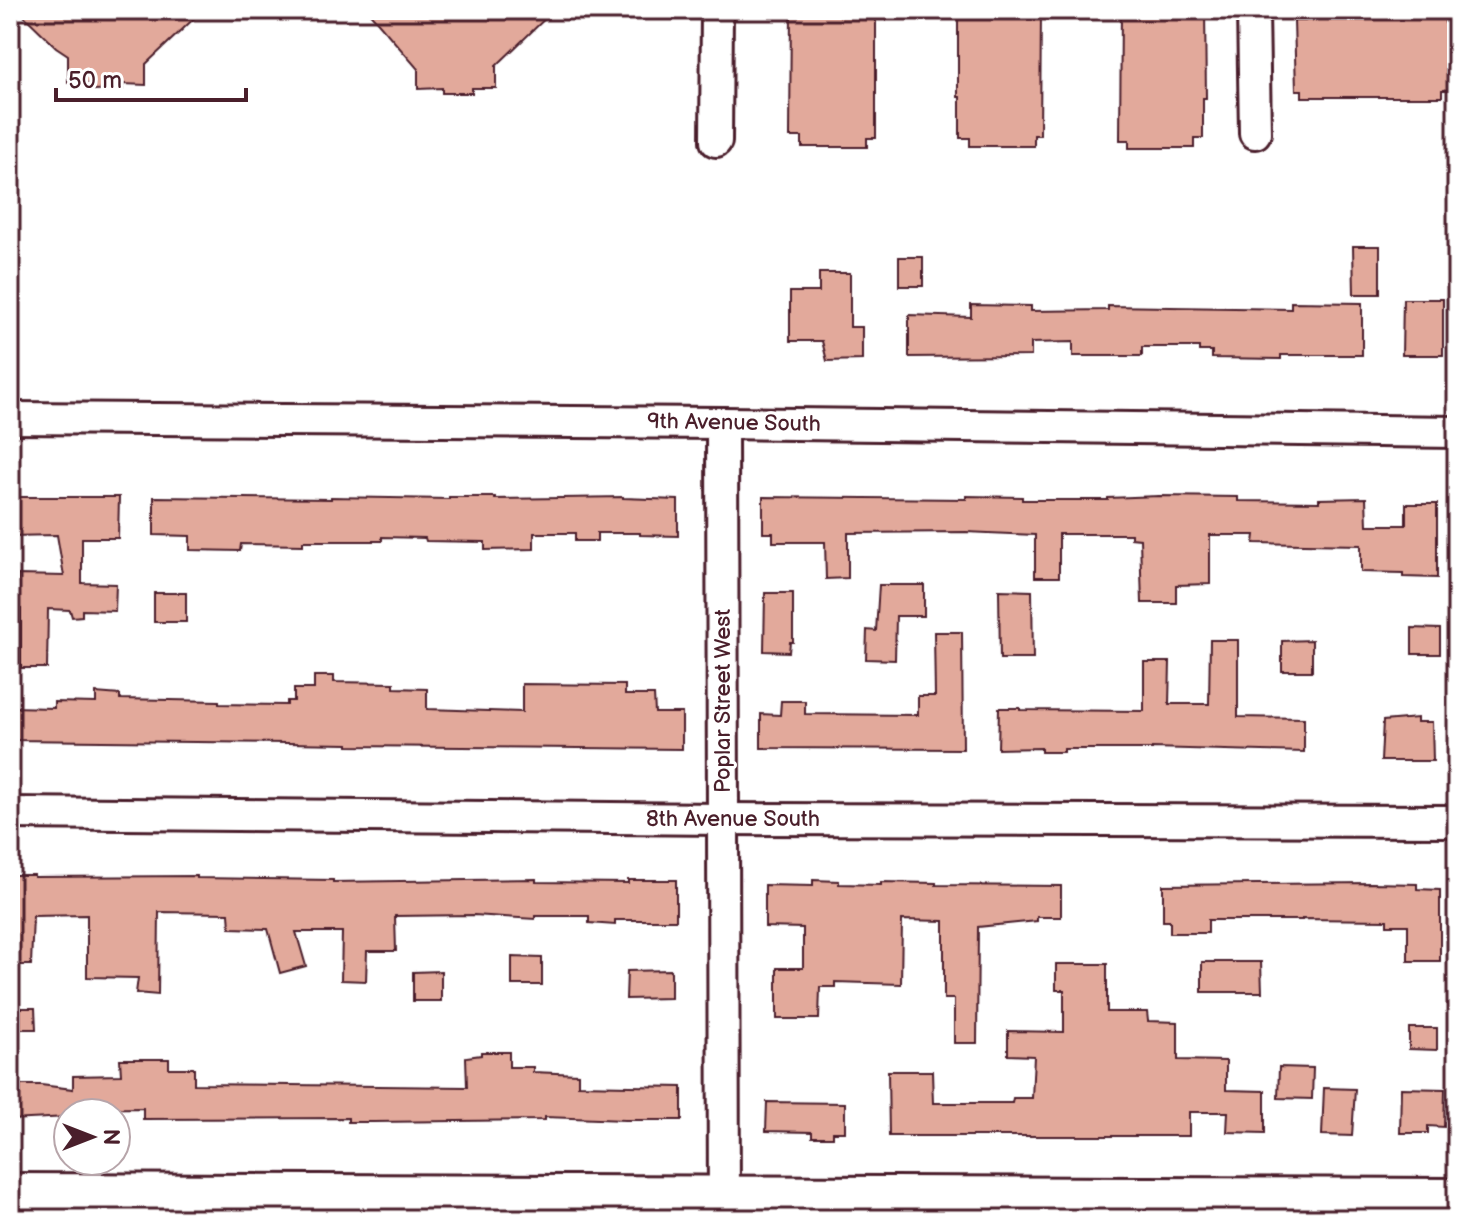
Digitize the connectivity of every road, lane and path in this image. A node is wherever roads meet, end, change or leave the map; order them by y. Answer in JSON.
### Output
{"nodes":[{"id":1,"x":717,"y":10,"type":"edge"},
{"id":2,"x":1253,"y":10,"type":"edge"},
{"id":3,"x":1255,"y":133,"type":"dead end"},
{"id":4,"x":716,"y":141,"type":"dead end"},
{"id":5,"x":10,"y":418,"type":"edge"},
{"id":6,"x":722,"y":423,"type":"junction"},
{"id":7,"x":1457,"y":432,"type":"edge"},
{"id":8,"x":10,"y":813,"type":"edge"},
{"id":9,"x":723,"y":819,"type":"junction"},
{"id":10,"x":1457,"y":821,"type":"edge"},
{"id":11,"x":10,"y":1195,"type":"edge"},
{"id":12,"x":1457,"y":1200,"type":"edge"},
{"id":13,"x":724,"y":1209,"type":"edge"}],
"edges":[{"from":1,"to":4,"type":"street"},
{"from":2,"to":3,"type":"street"},
{"from":5,"to":6,"type":"street","name":"9th Avenue South"},
{"from":6,"to":7,"type":"street","name":"9th Avenue South"},
{"from":6,"to":9,"type":"street","name":"Poplar Street West"},
{"from":8,"to":9,"type":"street","name":"8th Avenue South"},
{"from":9,"to":10,"type":"street","name":"8th Avenue South"},
{"from":9,"to":13,"type":"street","name":"Poplar Street West"},
{"from":11,"to":13,"type":"street"},
{"from":12,"to":13,"type":"street"}]}
